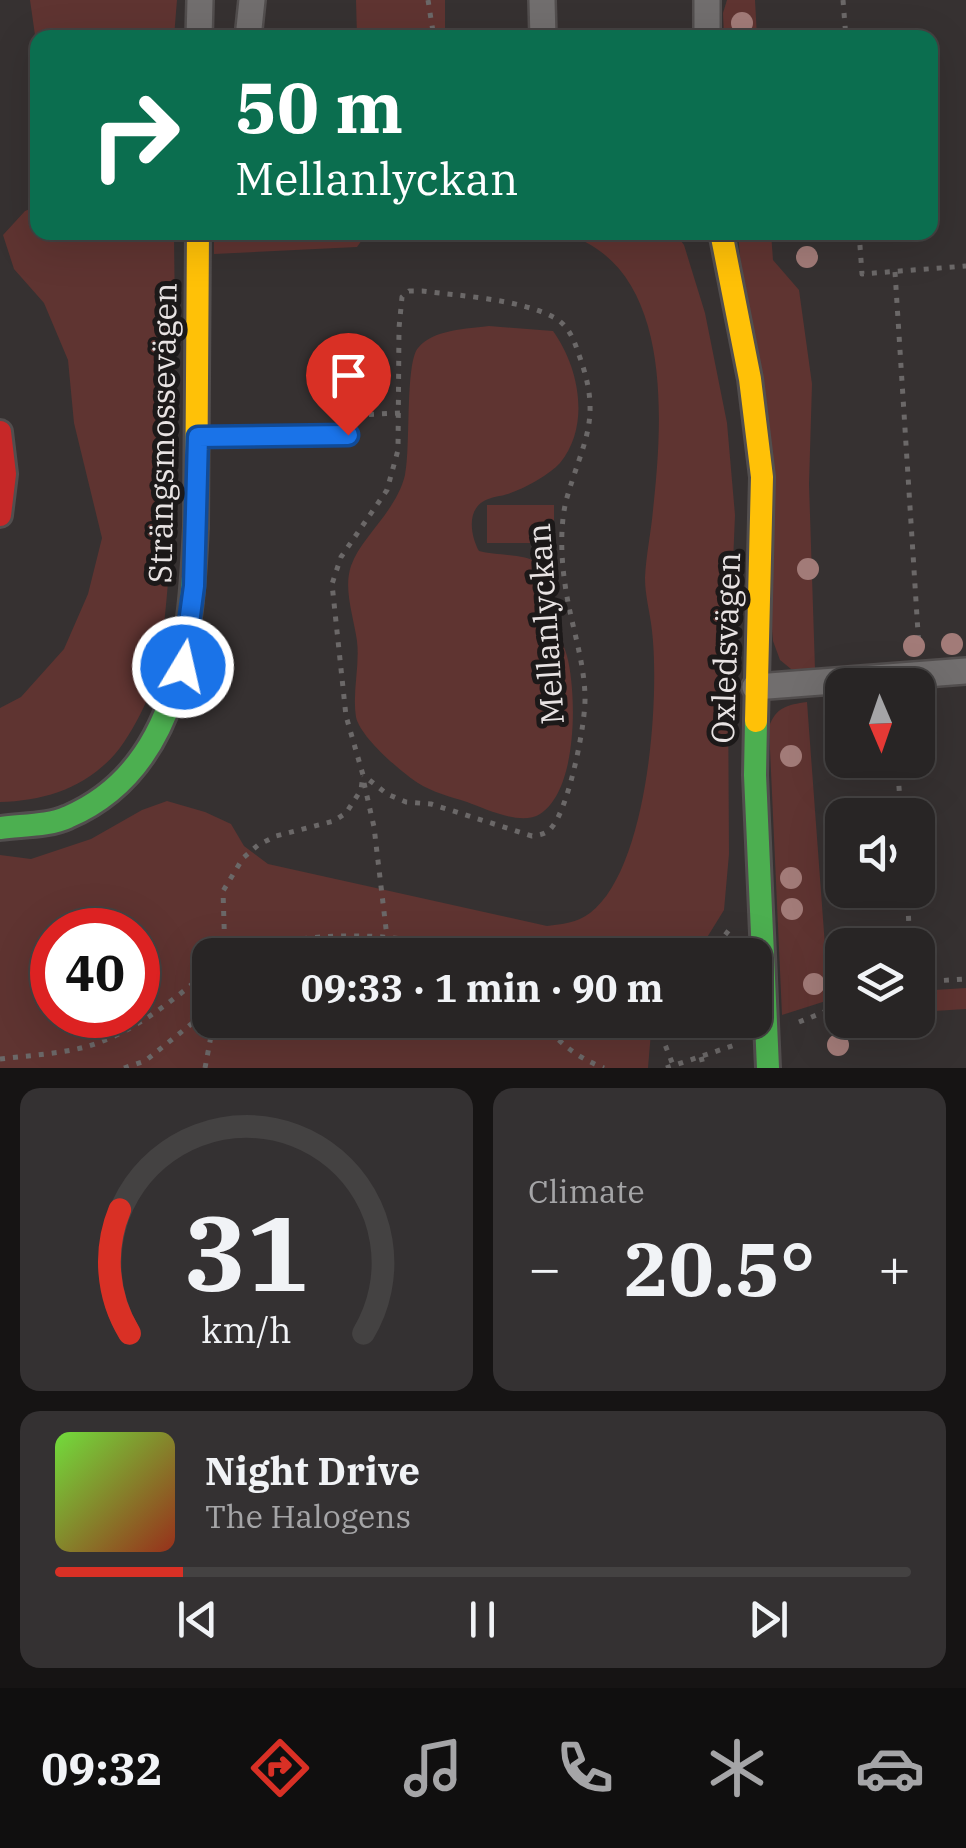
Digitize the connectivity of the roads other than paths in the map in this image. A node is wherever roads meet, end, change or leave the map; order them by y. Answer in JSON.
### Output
{"nodes":[{"id":1,"x":200,"y":0,"type":"edge"},
{"id":2,"x":252,"y":0,"type":"edge"},
{"id":3,"x":542,"y":0,"type":"edge"},
{"id":4,"x":707,"y":0,"type":"edge"},
{"id":5,"x":199,"y":30,"type":"edge"},
{"id":6,"x":249,"y":30,"type":"edge"},
{"id":7,"x":544,"y":30,"type":"edge"},
{"id":8,"x":707,"y":30,"type":"edge"},
{"id":9,"x":198,"y":240,"type":"edge"},
{"id":10,"x":723,"y":240,"type":"edge"},
{"id":11,"x":0,"y":432,"type":"edge"},
{"id":12,"x":348,"y":435,"type":"dead end"},
{"id":13,"x":198,"y":437,"type":"junction"},
{"id":14,"x":0,"y":515,"type":"edge"},
{"id":15,"x":966,"y":672,"type":"edge"},
{"id":16,"x":755,"y":686,"type":"junction"},
{"id":17,"x":0,"y":828,"type":"edge"},
{"id":18,"x":768,"y":1068,"type":"edge"}],
"edges":[{"from":1,"to":5,"type":"street"},
{"from":2,"to":6,"type":"street"},
{"from":3,"to":7,"type":"street"},
{"from":4,"to":8,"type":"street"},
{"from":9,"to":13,"type":"street","name":"Strängsmossevägen"},
{"from":10,"to":16,"type":"street","name":"Oxledsvägen"},
{"from":11,"to":14,"type":"street"},
{"from":12,"to":13,"type":"lane"},
{"from":13,"to":17,"type":"street","name":"Strängsmossevägen"},
{"from":15,"to":16,"type":"street"},
{"from":16,"to":18,"type":"street","name":"Oxledsvägen"}]}
